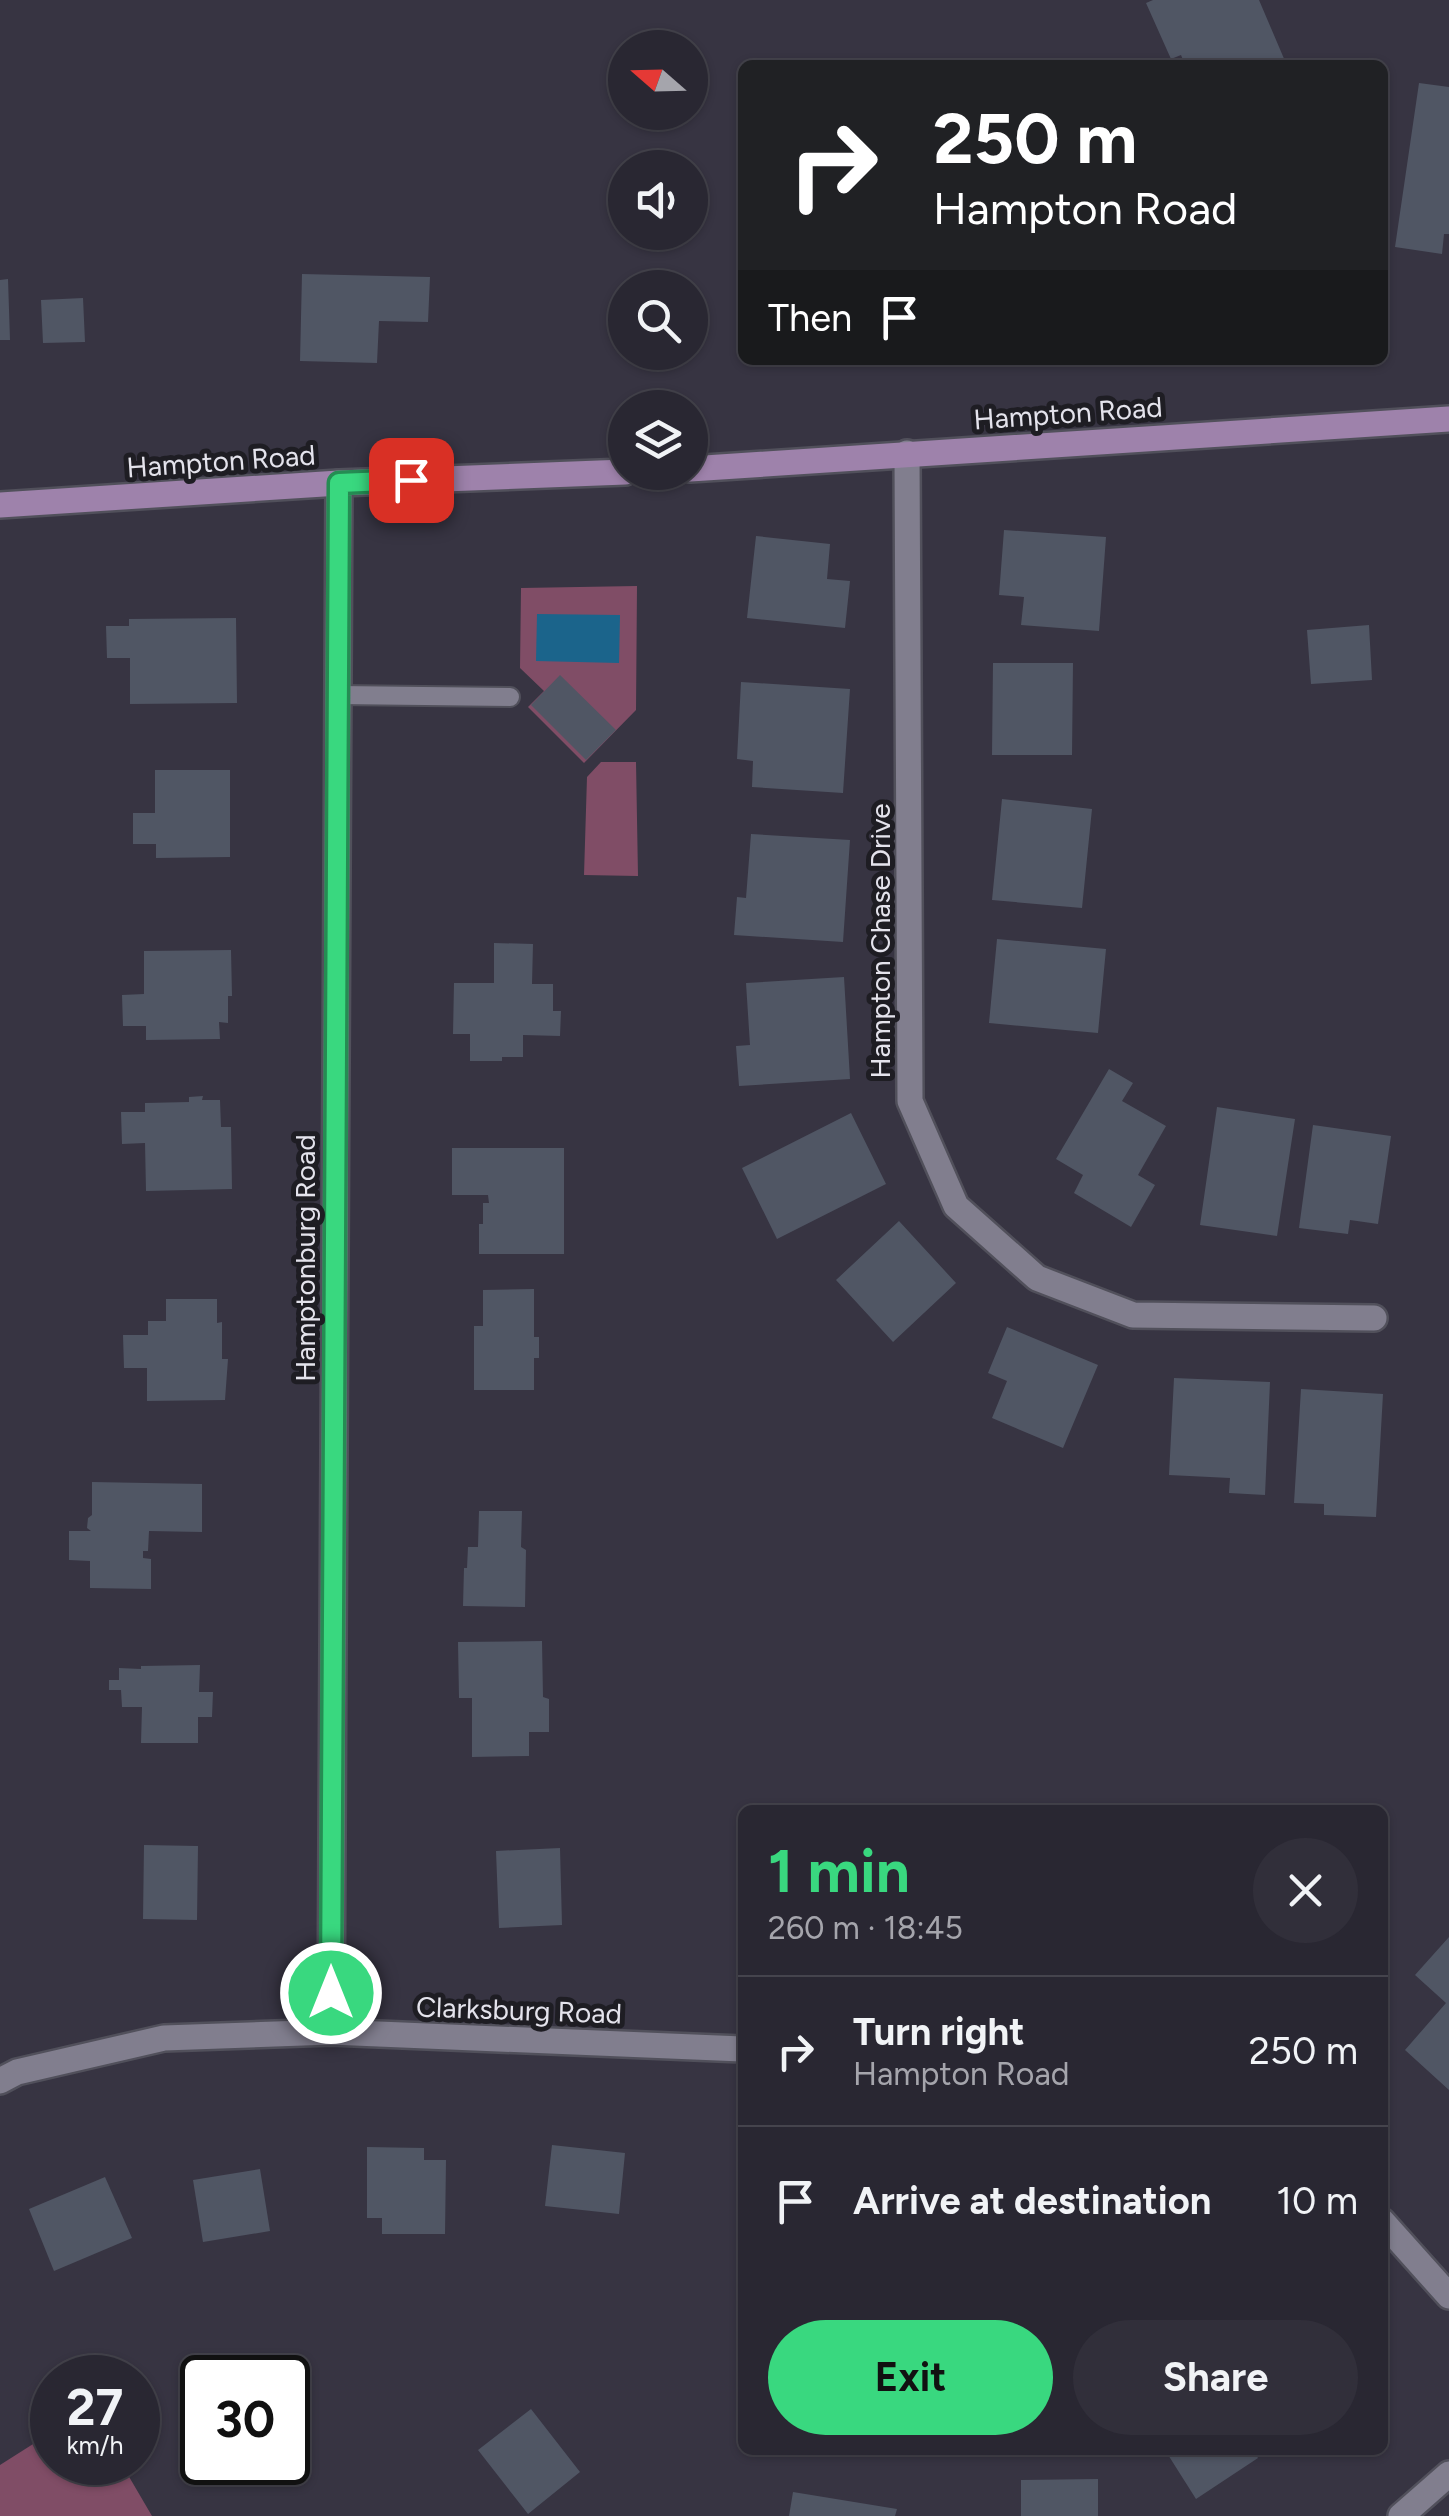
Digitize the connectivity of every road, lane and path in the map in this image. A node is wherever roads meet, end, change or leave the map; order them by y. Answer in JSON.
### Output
{"nodes":[{"id":1,"x":1449,"y":419,"type":"edge"},
{"id":2,"x":907,"y":453,"type":"junction"},
{"id":3,"x":708,"y":467,"type":"edge"},
{"id":4,"x":608,"y":473,"type":"edge"},
{"id":5,"x":339,"y":483,"type":"junction"},
{"id":6,"x":0,"y":505,"type":"edge"},
{"id":7,"x":338,"y":695,"type":"junction"},
{"id":8,"x":510,"y":697,"type":"dead end"},
{"id":9,"x":1374,"y":1318,"type":"dead end"},
{"id":10,"x":330,"y":2032,"type":"junction"},
{"id":11,"x":738,"y":2049,"type":"edge"},
{"id":12,"x":0,"y":2081,"type":"edge"},
{"id":13,"x":1388,"y":2229,"type":"edge"},
{"id":14,"x":1449,"y":2296,"type":"edge"},
{"id":15,"x":1449,"y":2474,"type":"edge"},
{"id":16,"x":1401,"y":2516,"type":"edge"}],
"edges":[{"from":1,"to":2,"type":"main road","name":"Hampton Road"},
{"from":2,"to":3,"type":"main road","name":"Hampton Road"},
{"from":2,"to":9,"type":"street","name":"Hampton Chase Drive"},
{"from":4,"to":5,"type":"main road","name":"Hampton Road"},
{"from":5,"to":6,"type":"main road","name":"Hampton Road"},
{"from":5,"to":7,"type":"street","name":"Hamptonburg Road"},
{"from":7,"to":8,"type":"lane"},
{"from":7,"to":10,"type":"street","name":"Hamptonburg Road"},
{"from":10,"to":11,"type":"street","name":"Clarksburg Road"},
{"from":10,"to":12,"type":"street","name":"Clarksburg Road"},
{"from":13,"to":14,"type":"street"},
{"from":15,"to":16,"type":"street"}]}
